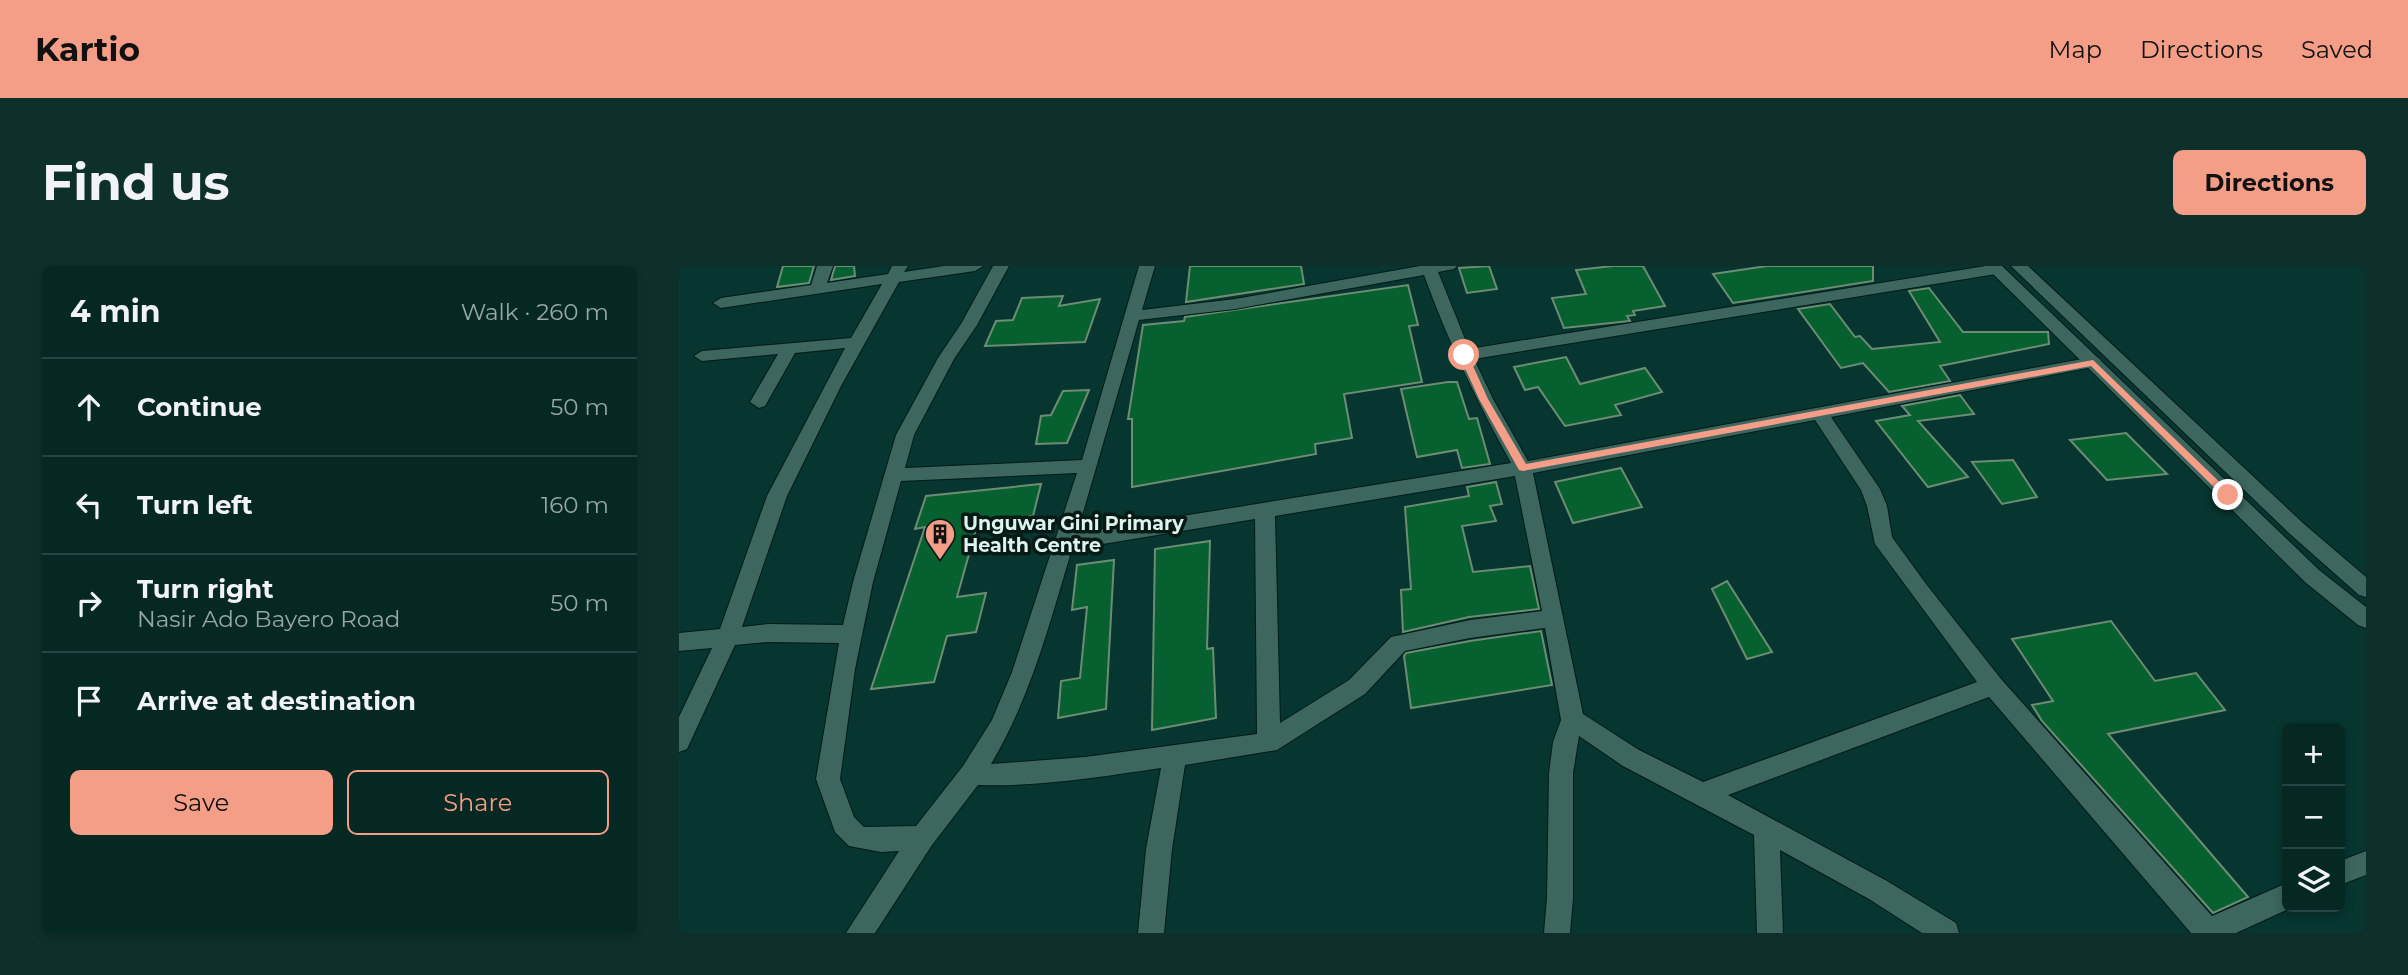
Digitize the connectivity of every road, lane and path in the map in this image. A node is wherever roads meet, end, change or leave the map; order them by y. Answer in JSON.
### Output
{"nodes":[{"id":1,"x":825,"y":266,"type":"edge"},
{"id":2,"x":975,"y":266,"type":"edge"},
{"id":3,"x":1001,"y":266,"type":"edge"},
{"id":4,"x":1147,"y":266,"type":"edge"},
{"id":5,"x":1449,"y":266,"type":"edge"},
{"id":6,"x":2019,"y":266,"type":"edge"},
{"id":7,"x":1994,"y":267,"type":"edge"},
{"id":8,"x":1428,"y":268,"type":"edge"},
{"id":9,"x":896,"y":272,"type":"edge"},
{"id":10,"x":818,"y":288,"type":"junction"},
{"id":11,"x":721,"y":303,"type":"dead end"},
{"id":12,"x":1135,"y":316,"type":"junction"},
{"id":13,"x":859,"y":342,"type":"junction"},
{"id":14,"x":789,"y":349,"type":"junction"},
{"id":15,"x":1464,"y":355,"type":"junction"},
{"id":16,"x":702,"y":356,"type":"dead end"},
{"id":17,"x":2093,"y":362,"type":"junction"},
{"id":18,"x":759,"y":402,"type":"dead end"},
{"id":19,"x":1820,"y":413,"type":"junction"},
{"id":20,"x":1089,"y":466,"type":"junction"},
{"id":21,"x":1523,"y":468,"type":"junction"},
{"id":22,"x":895,"y":475,"type":"junction"},
{"id":23,"x":1265,"y":510,"type":"junction"},
{"id":24,"x":1063,"y":544,"type":"junction"},
{"id":25,"x":2366,"y":589,"type":"edge"},
{"id":26,"x":1554,"y":618,"type":"junction"},
{"id":27,"x":2366,"y":619,"type":"edge"},
{"id":28,"x":852,"y":634,"type":"junction"},
{"id":29,"x":728,"y":636,"type":"junction"},
{"id":30,"x":679,"y":642,"type":"edge"},
{"id":31,"x":1993,"y":686,"type":"junction"},
{"id":32,"x":1573,"y":720,"type":"junction"},
{"id":33,"x":679,"y":742,"type":"edge"},
{"id":34,"x":1269,"y":743,"type":"junction"},
{"id":35,"x":1175,"y":755,"type":"junction"},
{"id":36,"x":972,"y":774,"type":"junction"},
{"id":37,"x":1702,"y":794,"type":"junction"},
{"id":38,"x":1766,"y":829,"type":"junction"},
{"id":39,"x":923,"y":837,"type":"junction"},
{"id":40,"x":2366,"y":863,"type":"edge"},
{"id":41,"x":2345,"y":871,"type":"edge"},
{"id":42,"x":2282,"y":898,"type":"edge"},
{"id":43,"x":859,"y":933,"type":"edge"},
{"id":44,"x":1151,"y":933,"type":"edge"},
{"id":45,"x":1557,"y":933,"type":"edge"},
{"id":46,"x":1770,"y":933,"type":"edge"},
{"id":47,"x":1946,"y":933,"type":"edge"},
{"id":48,"x":2207,"y":933,"type":"edge"}],
"edges":[{"from":1,"to":10,"type":"street"},
{"from":2,"to":9,"type":"street"},
{"from":3,"to":22,"type":"street"},
{"from":4,"to":12,"type":"street"},
{"from":5,"to":8,"type":"street"},
{"from":6,"to":25,"type":"street"},
{"from":7,"to":15,"type":"street"},
{"from":7,"to":17,"type":"street"},
{"from":8,"to":12,"type":"street"},
{"from":8,"to":15,"type":"street"},
{"from":9,"to":10,"type":"street"},
{"from":9,"to":13,"type":"street"},
{"from":10,"to":11,"type":"street"},
{"from":12,"to":20,"type":"street"},
{"from":13,"to":14,"type":"street"},
{"from":13,"to":29,"type":"street"},
{"from":14,"to":16,"type":"street"},
{"from":14,"to":18,"type":"street"},
{"from":15,"to":21,"type":"street"},
{"from":17,"to":19,"type":"street"},
{"from":17,"to":27,"type":"street"},
{"from":19,"to":21,"type":"street"},
{"from":19,"to":31,"type":"street"},
{"from":20,"to":22,"type":"street"},
{"from":20,"to":24,"type":"street"},
{"from":21,"to":23,"type":"street"},
{"from":21,"to":26,"type":"street"},
{"from":22,"to":28,"type":"street"},
{"from":23,"to":24,"type":"street"},
{"from":23,"to":34,"type":"street"},
{"from":24,"to":36,"type":"street"},
{"from":26,"to":32,"type":"street"},
{"from":26,"to":34,"type":"street"},
{"from":28,"to":29,"type":"street"},
{"from":28,"to":39,"type":"street"},
{"from":29,"to":30,"type":"street"},
{"from":29,"to":33,"type":"street"},
{"from":31,"to":37,"type":"street"},
{"from":31,"to":48,"type":"street"},
{"from":32,"to":37,"type":"street"},
{"from":32,"to":45,"type":"street"},
{"from":34,"to":35,"type":"street"},
{"from":35,"to":36,"type":"street"},
{"from":35,"to":44,"type":"street"},
{"from":36,"to":39,"type":"street"},
{"from":37,"to":38,"type":"street"},
{"from":38,"to":46,"type":"street"},
{"from":38,"to":47,"type":"street"},
{"from":39,"to":43,"type":"street"},
{"from":40,"to":41,"type":"street"},
{"from":42,"to":48,"type":"street"}]}
